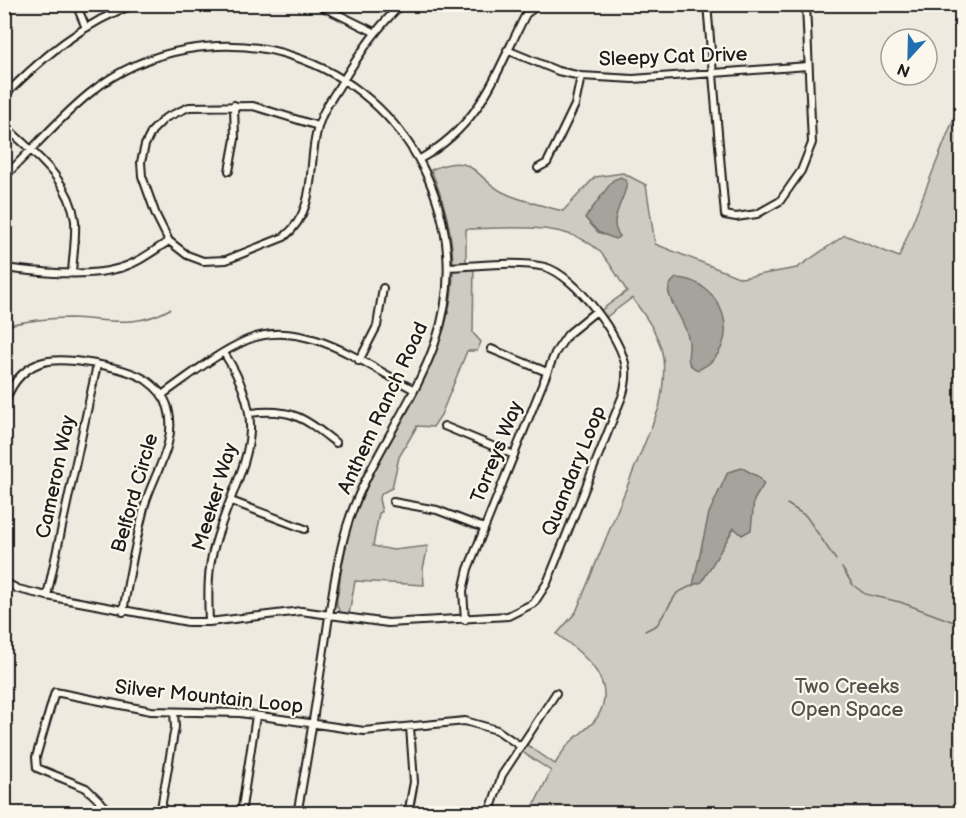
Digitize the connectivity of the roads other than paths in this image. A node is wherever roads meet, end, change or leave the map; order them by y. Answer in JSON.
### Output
{"nodes":[{"id":1,"x":76,"y":4,"type":"edge"},
{"id":2,"x":136,"y":4,"type":"edge"},
{"id":3,"x":317,"y":4,"type":"edge"},
{"id":4,"x":402,"y":4,"type":"edge"},
{"id":5,"x":539,"y":4,"type":"edge"},
{"id":6,"x":707,"y":4,"type":"edge"},
{"id":7,"x":806,"y":4,"type":"edge"},
{"id":8,"x":86,"y":27,"type":"junction"},
{"id":9,"x":374,"y":32,"type":"junction"},
{"id":10,"x":507,"y":50,"type":"junction"},
{"id":11,"x":808,"y":66,"type":"junction"},
{"id":12,"x":712,"y":73,"type":"junction"},
{"id":13,"x":581,"y":76,"type":"junction"},
{"id":14,"x":344,"y":79,"type":"junction"},
{"id":15,"x":4,"y":96,"type":"edge"},
{"id":16,"x":234,"y":105,"type":"junction"},
{"id":17,"x":4,"y":125,"type":"edge"},
{"id":18,"x":318,"y":126,"type":"junction"},
{"id":19,"x":31,"y":151,"type":"junction"},
{"id":20,"x":420,"y":159,"type":"junction"},
{"id":21,"x":538,"y":168,"type":"dead end"},
{"id":22,"x":229,"y":171,"type":"dead end"},
{"id":23,"x":4,"y":177,"type":"edge"},
{"id":24,"x":169,"y":241,"type":"junction"},
{"id":25,"x":448,"y":267,"type":"junction"},
{"id":26,"x":4,"y":268,"type":"edge"},
{"id":27,"x":72,"y":273,"type":"junction"},
{"id":28,"x":383,"y":288,"type":"dead end"},
{"id":29,"x":595,"y":312,"type":"junction"},
{"id":30,"x":491,"y":349,"type":"dead end"},
{"id":31,"x":224,"y":352,"type":"junction"},
{"id":32,"x":359,"y":361,"type":"junction"},
{"id":33,"x":97,"y":365,"type":"junction"},
{"id":34,"x":547,"y":372,"type":"junction"},
{"id":35,"x":413,"y":388,"type":"junction"},
{"id":36,"x":162,"y":395,"type":"junction"},
{"id":37,"x":4,"y":407,"type":"edge"},
{"id":38,"x":250,"y":413,"type":"junction"},
{"id":39,"x":444,"y":426,"type":"dead end"},
{"id":40,"x":336,"y":443,"type":"dead end"},
{"id":41,"x":514,"y":455,"type":"junction"},
{"id":42,"x":231,"y":501,"type":"junction"},
{"id":43,"x":393,"y":502,"type":"dead end"},
{"id":44,"x":484,"y":528,"type":"junction"},
{"id":45,"x":304,"y":529,"type":"dead end"},
{"id":46,"x":4,"y":582,"type":"edge"},
{"id":47,"x":47,"y":596,"type":"junction"},
{"id":48,"x":123,"y":612,"type":"junction"},
{"id":49,"x":330,"y":615,"type":"junction"},
{"id":50,"x":465,"y":620,"type":"junction"},
{"id":51,"x":209,"y":622,"type":"junction"},
{"id":52,"x":556,"y":693,"type":"dead end"},
{"id":53,"x":174,"y":712,"type":"junction"},
{"id":54,"x":256,"y":716,"type":"junction"},
{"id":55,"x":313,"y":724,"type":"junction"},
{"id":56,"x":410,"y":727,"type":"junction"},
{"id":57,"x":520,"y":746,"type":"junction"},
{"id":58,"x":113,"y":813,"type":"edge"},
{"id":59,"x":160,"y":813,"type":"edge"},
{"id":60,"x":241,"y":813,"type":"edge"},
{"id":61,"x":297,"y":813,"type":"edge"},
{"id":62,"x":408,"y":813,"type":"edge"},
{"id":63,"x":489,"y":813,"type":"edge"}],
"edges":[{"from":1,"to":8,"type":"street"},
{"from":2,"to":8,"type":"street"},
{"from":3,"to":9,"type":"street"},
{"from":4,"to":9,"type":"street"},
{"from":5,"to":10,"type":"street"},
{"from":6,"to":12,"type":"street"},
{"from":7,"to":11,"type":"street"},
{"from":8,"to":15,"type":"street"},
{"from":9,"to":14,"type":"street"},
{"from":10,"to":13,"type":"street","name":"Sleepy Cat Drive"},
{"from":10,"to":20,"type":"street"},
{"from":11,"to":12,"type":"street","name":"Sleepy Cat Drive"},
{"from":11,"to":12,"type":"street"},
{"from":12,"to":13,"type":"street","name":"Sleepy Cat Drive"},
{"from":13,"to":21,"type":"street"},
{"from":14,"to":18,"type":"street"},
{"from":14,"to":19,"type":"street","name":"Anthem Ranch Road"},
{"from":14,"to":20,"type":"street","name":"Anthem Ranch Road"},
{"from":16,"to":18,"type":"street"},
{"from":16,"to":22,"type":"street"},
{"from":16,"to":24,"type":"street"},
{"from":17,"to":19,"type":"street"},
{"from":18,"to":24,"type":"street"},
{"from":19,"to":23,"type":"street","name":"Anthem Ranch Road"},
{"from":19,"to":27,"type":"street"},
{"from":20,"to":25,"type":"street","name":"Anthem Ranch Road"},
{"from":24,"to":27,"type":"street"},
{"from":25,"to":29,"type":"street","name":"Quandary Loop"},
{"from":25,"to":35,"type":"street","name":"Anthem Ranch Road"},
{"from":26,"to":27,"type":"street"},
{"from":28,"to":32,"type":"street"},
{"from":29,"to":34,"type":"street","name":"Torreys Way"},
{"from":29,"to":50,"type":"street","name":"Quandary Loop"},
{"from":30,"to":34,"type":"street"},
{"from":31,"to":32,"type":"street"},
{"from":31,"to":36,"type":"street"},
{"from":31,"to":38,"type":"street","name":"Meeker Way"},
{"from":32,"to":35,"type":"street"},
{"from":33,"to":36,"type":"street"},
{"from":33,"to":37,"type":"street"},
{"from":33,"to":47,"type":"street","name":"Cameron Way"},
{"from":34,"to":41,"type":"street","name":"Torreys Way"},
{"from":35,"to":49,"type":"street","name":"Anthem Ranch Road"},
{"from":36,"to":48,"type":"street","name":"Belford Circle"},
{"from":38,"to":40,"type":"street"},
{"from":38,"to":42,"type":"street","name":"Meeker Way"},
{"from":39,"to":41,"type":"street"},
{"from":41,"to":44,"type":"street","name":"Torreys Way"},
{"from":42,"to":45,"type":"street"},
{"from":42,"to":51,"type":"street","name":"Meeker Way"},
{"from":43,"to":44,"type":"street"},
{"from":44,"to":50,"type":"street","name":"Torreys Way"},
{"from":46,"to":47,"type":"street"},
{"from":47,"to":48,"type":"street"},
{"from":48,"to":51,"type":"street"},
{"from":49,"to":50,"type":"street","name":"Quandary Loop"},
{"from":49,"to":51,"type":"street"},
{"from":49,"to":55,"type":"street","name":"Anthem Ranch Road"},
{"from":52,"to":57,"type":"street"},
{"from":53,"to":54,"type":"street","name":"Silver Mountain Loop"},
{"from":53,"to":58,"type":"street","name":"Silver Mountain Loop"},
{"from":53,"to":59,"type":"street"},
{"from":54,"to":55,"type":"street","name":"Silver Mountain Loop"},
{"from":54,"to":60,"type":"street"},
{"from":55,"to":56,"type":"street","name":"Silver Mountain Loop"},
{"from":55,"to":61,"type":"street","name":"Anthem Ranch Road"},
{"from":56,"to":57,"type":"street","name":"Silver Mountain Loop"},
{"from":56,"to":62,"type":"street"},
{"from":57,"to":63,"type":"street"}]}
